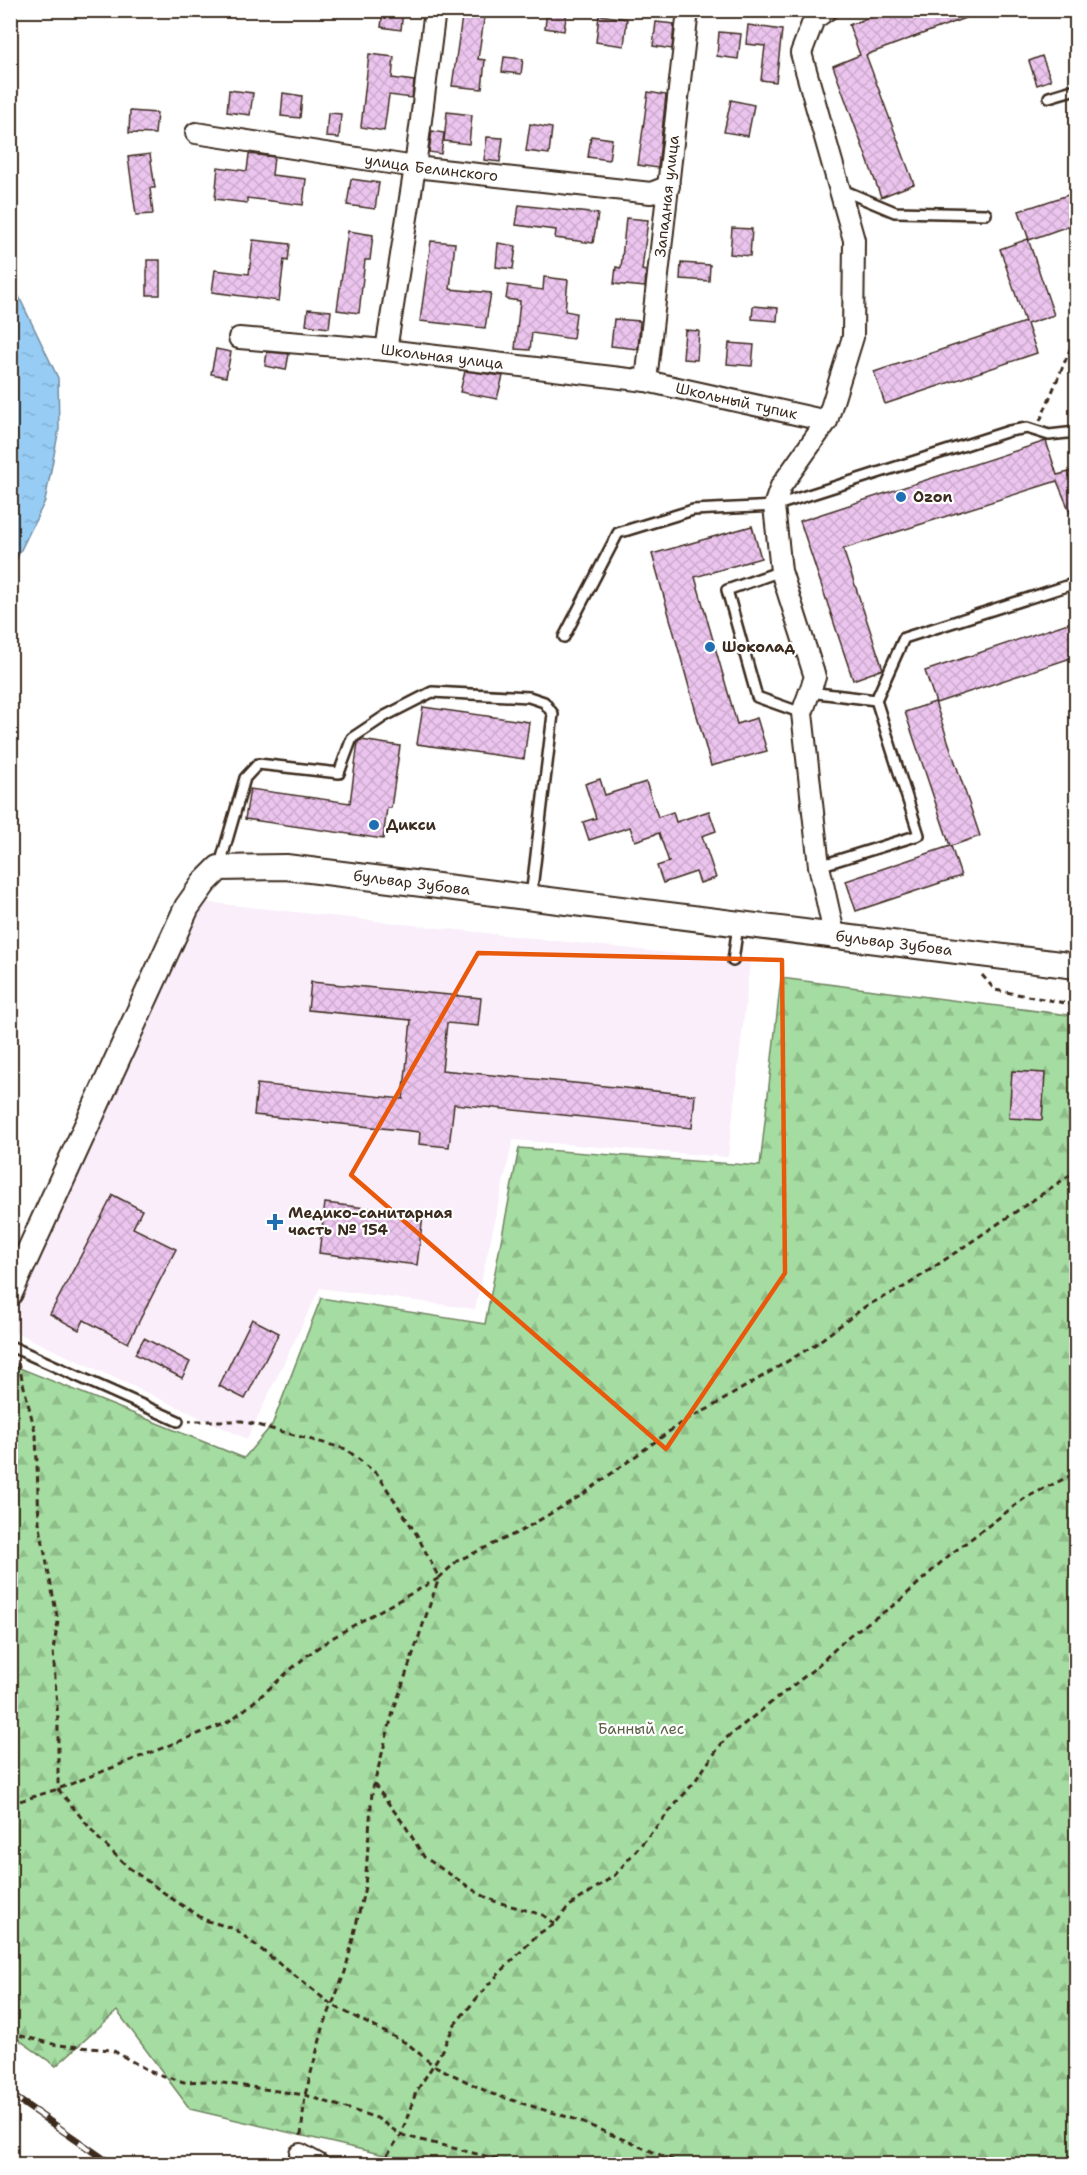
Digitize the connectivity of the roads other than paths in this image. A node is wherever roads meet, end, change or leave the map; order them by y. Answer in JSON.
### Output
{"nodes":[{"id":1,"x":435,"y":10,"type":"edge"},
{"id":2,"x":688,"y":10,"type":"edge"},
{"id":3,"x":820,"y":13,"type":"edge"},
{"id":4,"x":1077,"y":89,"type":"edge"},
{"id":5,"x":1049,"y":97,"type":"dead end"},
{"id":6,"x":196,"y":133,"type":"dead end"},
{"id":7,"x":415,"y":166,"type":"junction"},
{"id":8,"x":669,"y":186,"type":"junction"},
{"id":9,"x":840,"y":189,"type":"junction"},
{"id":10,"x":986,"y":214,"type":"dead end"},
{"id":11,"x":239,"y":338,"type":"dead end"},
{"id":12,"x":386,"y":350,"type":"junction"},
{"id":13,"x":646,"y":381,"type":"junction"},
{"id":14,"x":827,"y":421,"type":"junction"},
{"id":15,"x":1077,"y":432,"type":"edge"},
{"id":16,"x":774,"y":506,"type":"junction"},
{"id":17,"x":782,"y":571,"type":"junction"},
{"id":18,"x":1077,"y":583,"type":"edge"},
{"id":19,"x":564,"y":637,"type":"dead end"},
{"id":20,"x":809,"y":692,"type":"junction"},
{"id":21,"x":876,"y":700,"type":"junction"},
{"id":22,"x":802,"y":713,"type":"junction"},
{"id":23,"x":819,"y":866,"type":"junction"},
{"id":24,"x":219,"y":868,"type":"junction"},
{"id":25,"x":531,"y":897,"type":"junction"},
{"id":26,"x":738,"y":925,"type":"junction"},
{"id":27,"x":835,"y":938,"type":"junction"},
{"id":28,"x":733,"y":961,"type":"dead end"},
{"id":29,"x":1077,"y":966,"type":"edge"},
{"id":30,"x":10,"y":1293,"type":"edge"},
{"id":31,"x":12,"y":1346,"type":"edge"},
{"id":32,"x":178,"y":1421,"type":"road end"},
{"id":33,"x":300,"y":2154,"type":"road end"},
{"id":34,"x":318,"y":2164,"type":"edge"}],
"edges":[{"from":1,"to":7,"type":"street"},
{"from":2,"to":8,"type":"street","name":"Западная улица"},
{"from":3,"to":9,"type":"street"},
{"from":4,"to":5,"type":"lane"},
{"from":6,"to":7,"type":"street","name":"улица Белинского"},
{"from":7,"to":8,"type":"street","name":"улица Белинского"},
{"from":7,"to":12,"type":"street"},
{"from":8,"to":13,"type":"street","name":"Западная улица"},
{"from":9,"to":10,"type":"lane"},
{"from":9,"to":14,"type":"street"},
{"from":11,"to":12,"type":"street","name":"Школьная улица"},
{"from":12,"to":13,"type":"street","name":"Школьная улица"},
{"from":13,"to":14,"type":"street","name":"Школьный тупик"},
{"from":14,"to":16,"type":"street"},
{"from":15,"to":16,"type":"lane"},
{"from":16,"to":17,"type":"street"},
{"from":16,"to":19,"type":"lane"},
{"from":17,"to":20,"type":"street"},
{"from":17,"to":22,"type":"lane"},
{"from":18,"to":21,"type":"lane"},
{"from":20,"to":21,"type":"lane"},
{"from":20,"to":22,"type":"street"},
{"from":21,"to":23,"type":"lane"},
{"from":22,"to":23,"type":"street"},
{"from":23,"to":27,"type":"street"},
{"from":24,"to":25,"type":"street","name":"бульвар Зубова"},
{"from":24,"to":25,"type":"lane"},
{"from":24,"to":30,"type":"street"},
{"from":25,"to":26,"type":"street","name":"бульвар Зубова"},
{"from":26,"to":27,"type":"street","name":"бульвар Зубова"},
{"from":26,"to":28,"type":"lane"},
{"from":27,"to":29,"type":"street","name":"бульвар Зубова"},
{"from":31,"to":32,"type":"lane"},
{"from":33,"to":34,"type":"street"}]}
